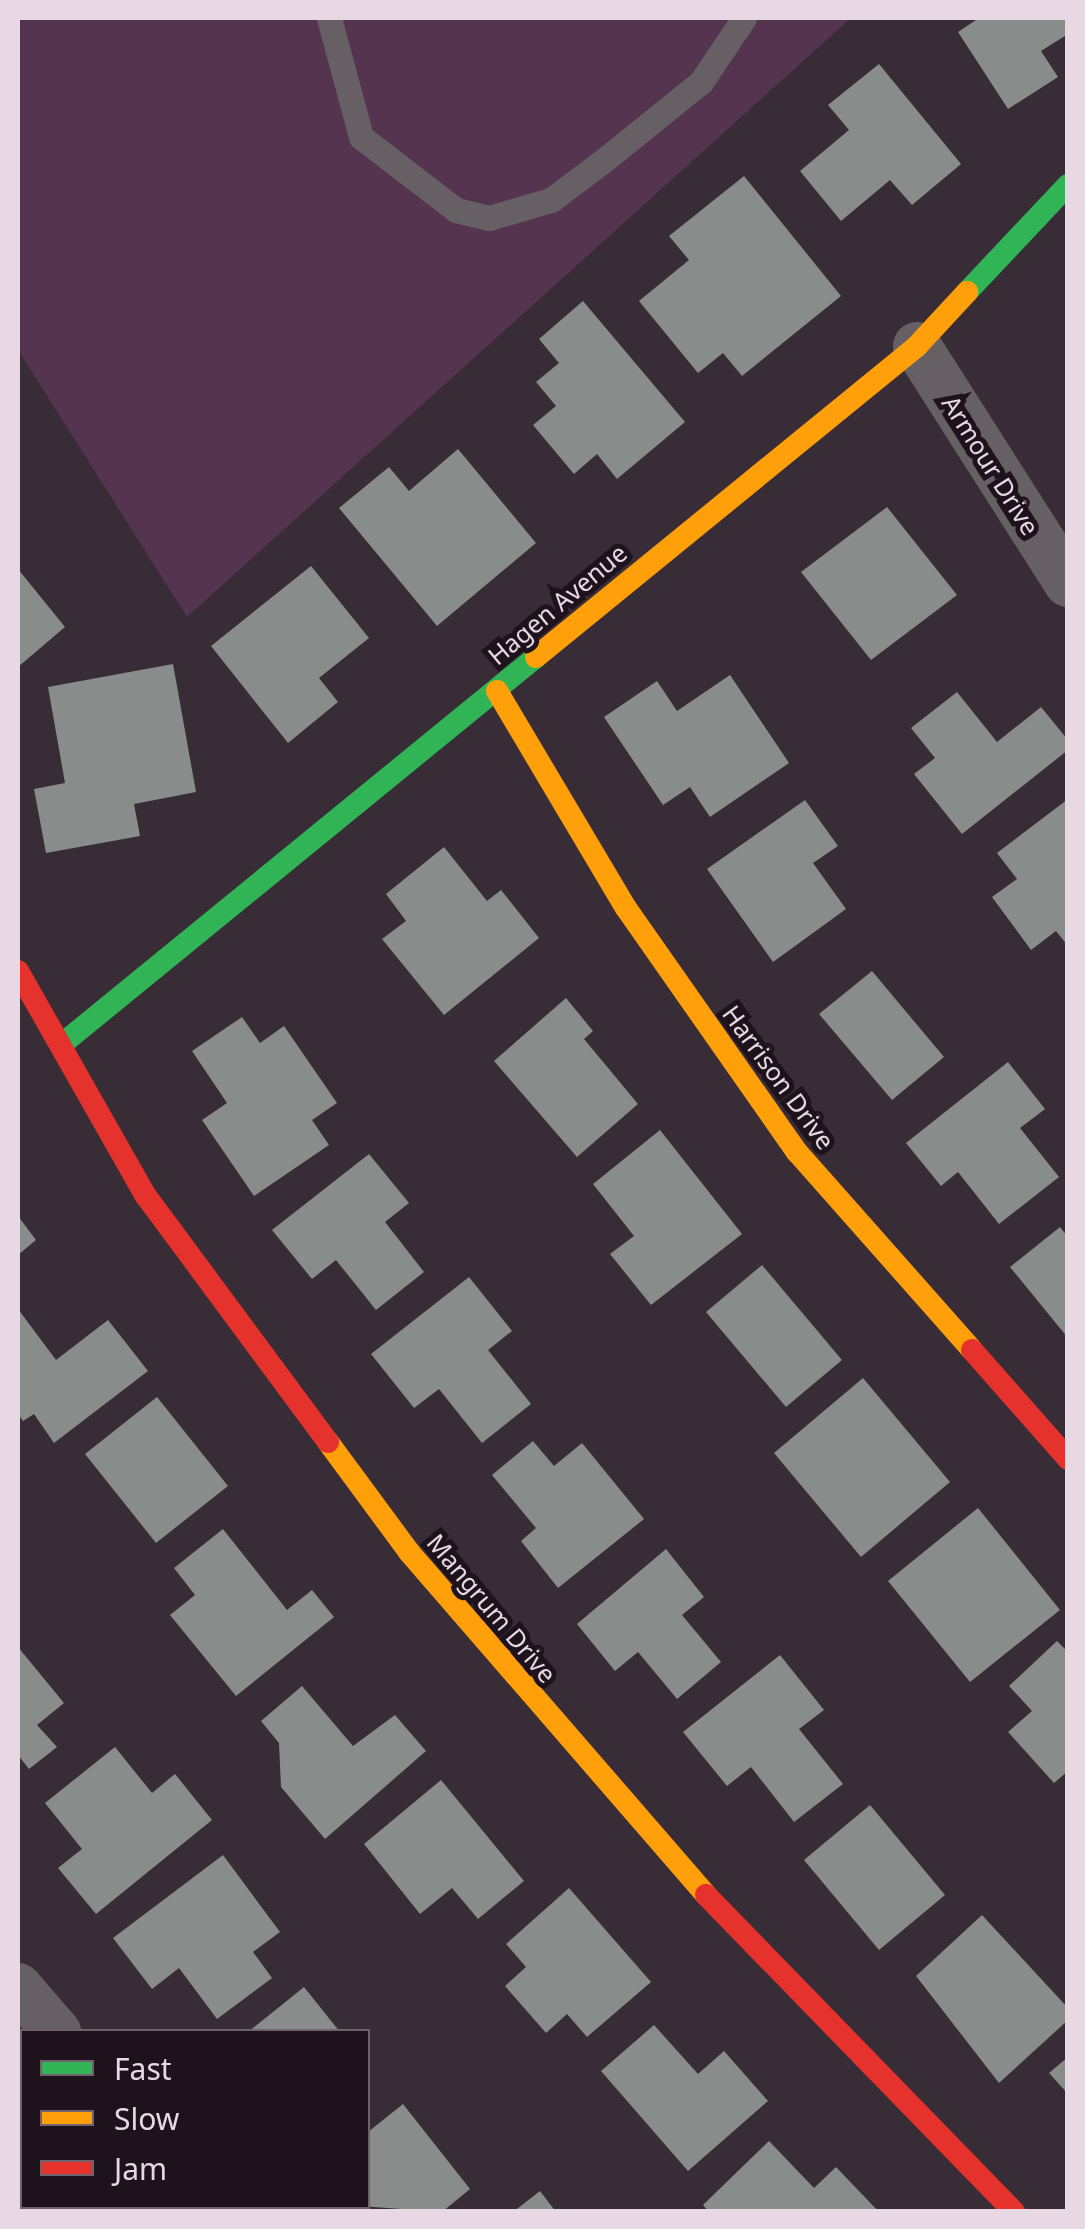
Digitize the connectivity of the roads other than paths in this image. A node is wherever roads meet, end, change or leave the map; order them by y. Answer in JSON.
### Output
{"nodes":[{"id":1,"x":328,"y":18,"type":"edge"},
{"id":2,"x":744,"y":18,"type":"edge"},
{"id":3,"x":1068,"y":185,"type":"edge"},
{"id":4,"x":917,"y":346,"type":"junction"},
{"id":5,"x":1068,"y":583,"type":"edge"},
{"id":6,"x":497,"y":691,"type":"junction"},
{"id":7,"x":18,"y":971,"type":"edge"},
{"id":8,"x":62,"y":1044,"type":"junction"},
{"id":9,"x":1068,"y":1460,"type":"edge"},
{"id":10,"x":18,"y":1987,"type":"edge"},
{"id":11,"x":54,"y":2029,"type":"edge"},
{"id":12,"x":1014,"y":2212,"type":"edge"}],
"edges":[{"from":1,"to":2,"type":"lane"},
{"from":3,"to":4,"type":"street","name":"Hagen Avenue"},
{"from":4,"to":5,"type":"street","name":"Armour Drive"},
{"from":4,"to":6,"type":"street","name":"Hagen Avenue"},
{"from":6,"to":8,"type":"street","name":"Hagen Avenue"},
{"from":6,"to":9,"type":"street","name":"Harrison Drive"},
{"from":7,"to":8,"type":"street","name":"Mangrum Drive"},
{"from":8,"to":12,"type":"street","name":"Mangrum Drive"},
{"from":10,"to":11,"type":"street"}]}
